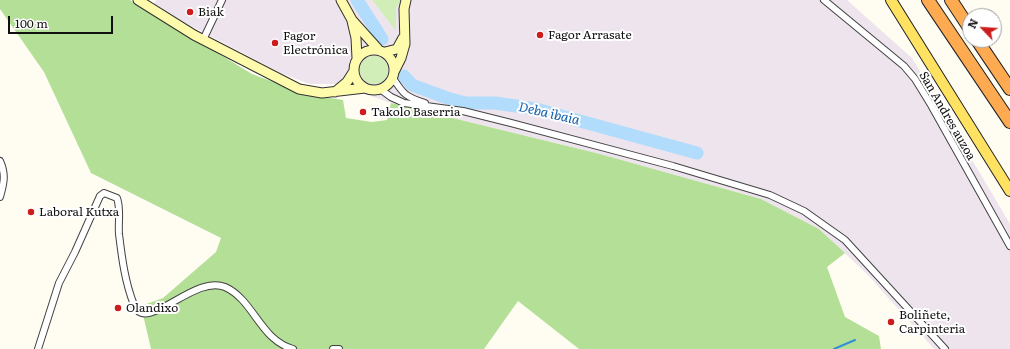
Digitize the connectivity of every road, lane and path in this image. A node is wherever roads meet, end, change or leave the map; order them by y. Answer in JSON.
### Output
{"nodes":[{"id":1,"x":139,"y":0,"type":"edge"},
{"id":2,"x":222,"y":0,"type":"edge"},
{"id":3,"x":341,"y":0,"type":"edge"},
{"id":4,"x":406,"y":0,"type":"edge"},
{"id":5,"x":824,"y":0,"type":"edge"},
{"id":6,"x":890,"y":0,"type":"edge"},
{"id":7,"x":928,"y":0,"type":"edge"},
{"id":8,"x":951,"y":0,"type":"edge"},
{"id":9,"x":962,"y":17,"type":"edge"},
{"id":10,"x":352,"y":20,"type":"junction"},
{"id":11,"x":404,"y":34,"type":"junction"},
{"id":12,"x":204,"y":38,"type":"junction"},
{"id":13,"x":982,"y":48,"type":"edge"},
{"id":14,"x":382,"y":51,"type":"junction"},
{"id":15,"x":358,"y":58,"type":"junction"},
{"id":16,"x":354,"y":71,"type":"junction"},
{"id":17,"x":394,"y":75,"type":"junction"},
{"id":18,"x":365,"y":88,"type":"junction"},
{"id":19,"x":380,"y":89,"type":"junction"},
{"id":20,"x":1010,"y":89,"type":"edge"},
{"id":21,"x":335,"y":92,"type":"junction"},
{"id":22,"x":432,"y":106,"type":"junction"},
{"id":23,"x":1010,"y":122,"type":"edge"},
{"id":24,"x":0,"y":160,"type":"edge"},
{"id":25,"x":1010,"y":191,"type":"edge"},
{"id":26,"x":0,"y":197,"type":"edge"},
{"id":27,"x":1010,"y":246,"type":"edge"},
{"id":28,"x":38,"y":349,"type":"edge"},
{"id":29,"x":293,"y":349,"type":"edge"},
{"id":30,"x":333,"y":349,"type":"edge"},
{"id":31,"x":340,"y":349,"type":"edge"},
{"id":32,"x":945,"y":349,"type":"edge"}],
"edges":[{"from":1,"to":12,"type":"street"},
{"from":2,"to":12,"type":"street"},
{"from":3,"to":10,"type":"street"},
{"from":4,"to":11,"type":"street"},
{"from":5,"to":27,"type":"street","name":"San Andres auzoa"},
{"from":6,"to":25,"type":"main road"},
{"from":7,"to":23,"type":"highway"},
{"from":8,"to":9,"type":"highway"},
{"from":10,"to":14,"type":"street"},
{"from":10,"to":15,"type":"street"},
{"from":11,"to":14,"type":"street"},
{"from":11,"to":17,"type":"street"},
{"from":12,"to":21,"type":"street"},
{"from":13,"to":20,"type":"highway"},
{"from":14,"to":15,"type":"street"},
{"from":14,"to":17,"type":"street"},
{"from":15,"to":16,"type":"street"},
{"from":16,"to":18,"type":"street"},
{"from":16,"to":21,"type":"street"},
{"from":17,"to":19,"type":"street"},
{"from":17,"to":22,"type":"street"},
{"from":18,"to":19,"type":"street"},
{"from":18,"to":21,"type":"street"},
{"from":19,"to":22,"type":"street"},
{"from":22,"to":32,"type":"street"},
{"from":24,"to":26,"type":"street"},
{"from":28,"to":29,"type":"street"},
{"from":30,"to":31,"type":"street"}]}
